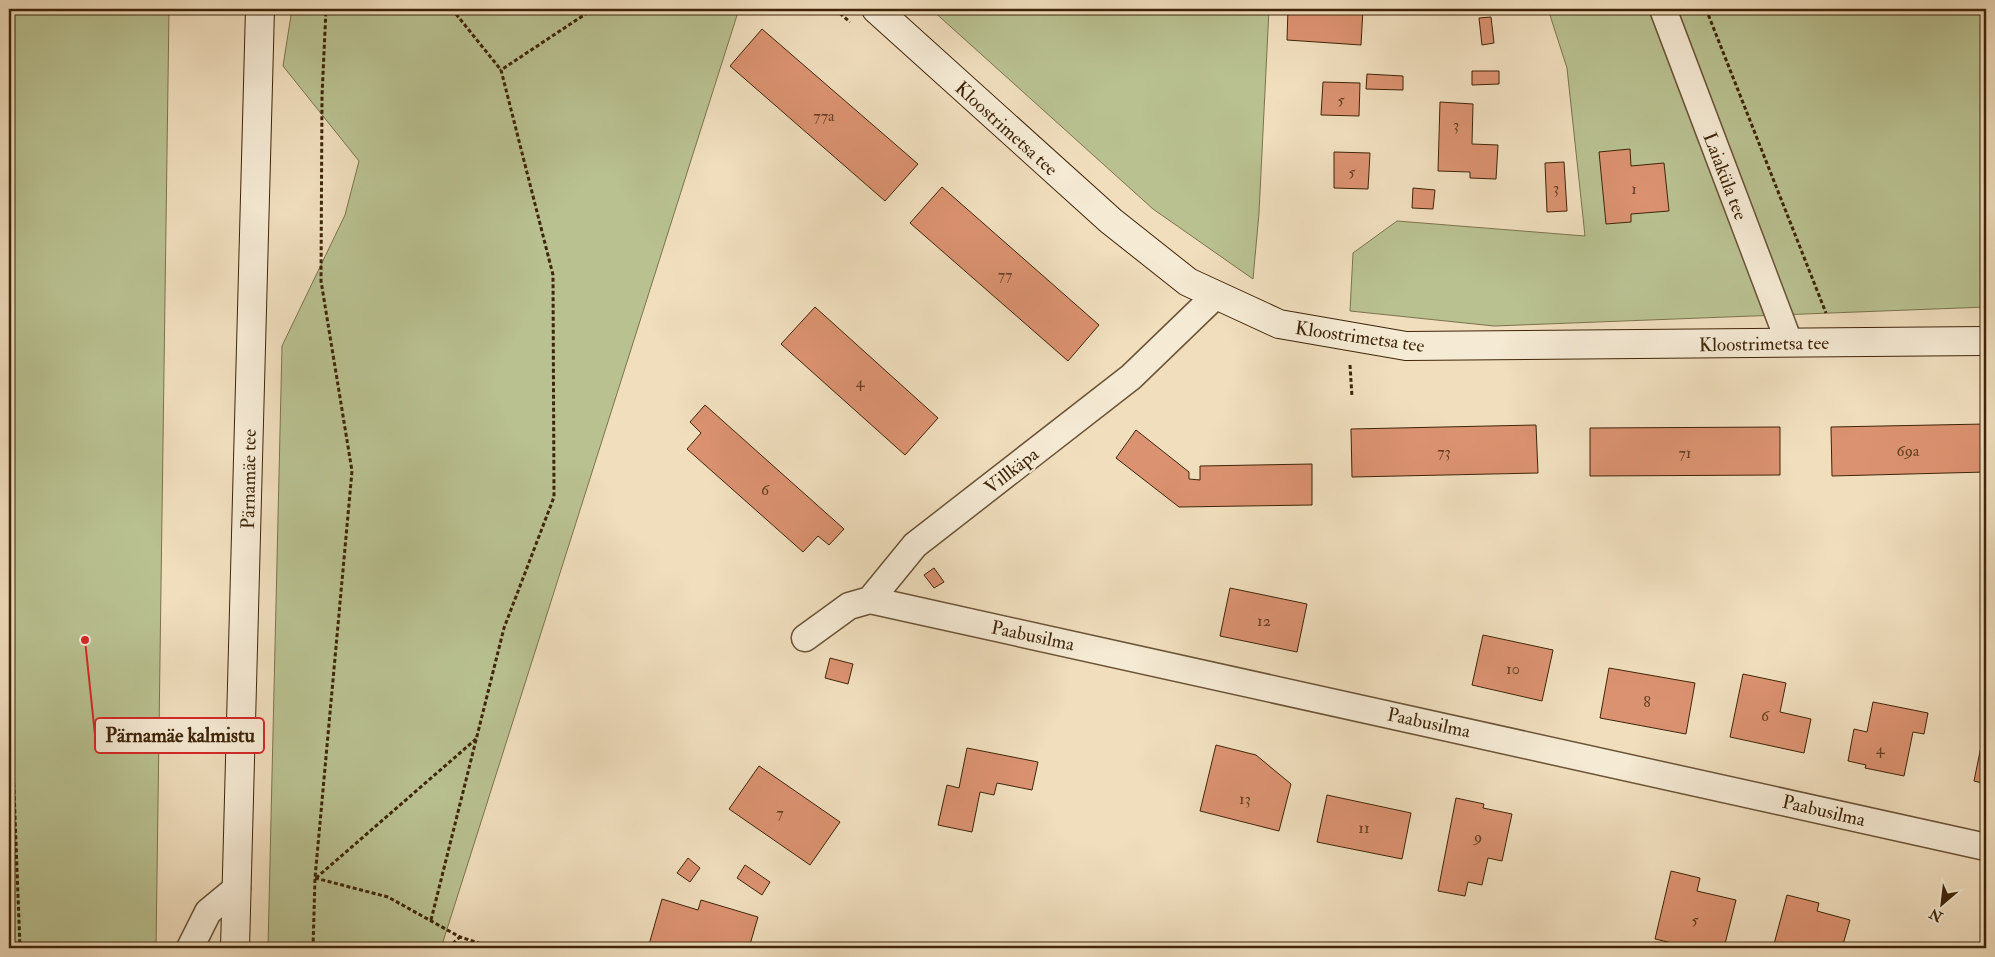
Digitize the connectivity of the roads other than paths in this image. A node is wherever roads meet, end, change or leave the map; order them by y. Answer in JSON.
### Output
{"nodes":[{"id":1,"x":260,"y":9,"type":"edge"},
{"id":2,"x":876,"y":9,"type":"edge"},
{"id":3,"x":1663,"y":9,"type":"edge"},
{"id":4,"x":1216,"y":295,"type":"junction"},
{"id":5,"x":1986,"y":341,"type":"edge"},
{"id":6,"x":1789,"y":342,"type":"junction"},
{"id":7,"x":870,"y":600,"type":"junction"},
{"id":8,"x":805,"y":638,"type":"dead end"},
{"id":9,"x":1986,"y":847,"type":"edge"},
{"id":10,"x":237,"y":888,"type":"junction"},
{"id":11,"x":190,"y":948,"type":"edge"},
{"id":12,"x":234,"y":948,"type":"edge"}],
"edges":[{"from":1,"to":10,"type":"main road","name":"Pärnamäe tee"},
{"from":2,"to":4,"type":"main road","name":"Kloostrimetsa tee"},
{"from":3,"to":6,"type":"street","name":"Laiaküla tee"},
{"from":4,"to":6,"type":"main road","name":"Kloostrimetsa tee"},
{"from":4,"to":7,"type":"street","name":"Villkäpa"},
{"from":5,"to":6,"type":"main road","name":"Kloostrimetsa tee"},
{"from":7,"to":8,"type":"street"},
{"from":7,"to":9,"type":"street","name":"Paabusilma"},
{"from":10,"to":11,"type":"street"},
{"from":10,"to":12,"type":"main road","name":"Pärnamäe tee"}]}
